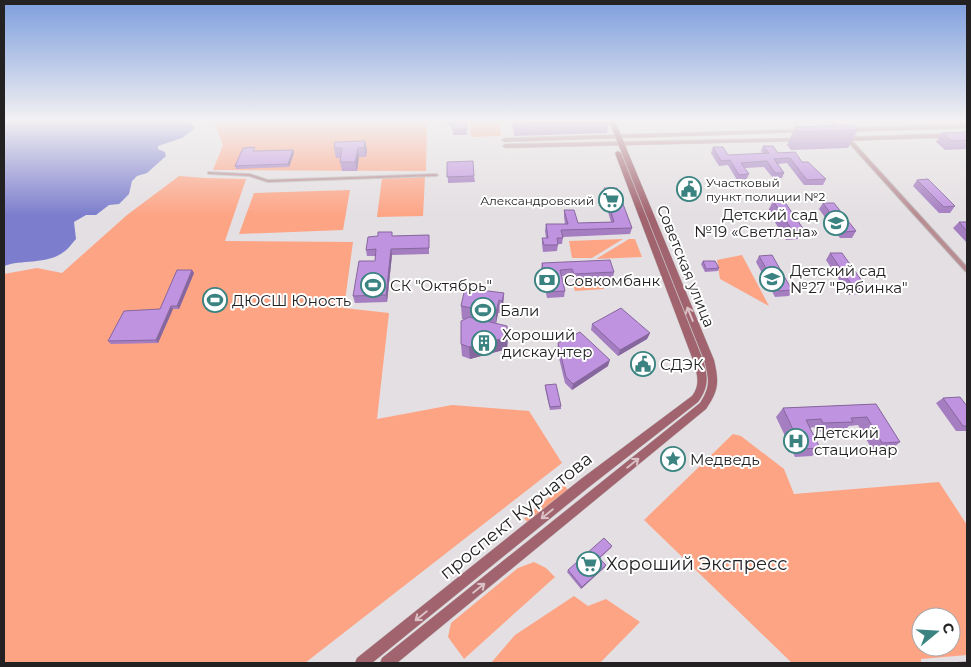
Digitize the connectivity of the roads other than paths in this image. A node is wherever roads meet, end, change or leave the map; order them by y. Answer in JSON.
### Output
{"nodes":[{"id":1,"x":622,"y":152,"type":"edge"},
{"id":2,"x":623,"y":152,"type":"edge"},
{"id":3,"x":860,"y":152,"type":"edge"},
{"id":4,"x":210,"y":173,"type":"dead end"},
{"id":5,"x":436,"y":175,"type":"dead end"},
{"id":6,"x":967,"y":270,"type":"edge"},
{"id":7,"x":698,"y":360,"type":"junction"},
{"id":8,"x":708,"y":360,"type":"junction"},
{"id":9,"x":703,"y":383,"type":"junction"},
{"id":10,"x":717,"y":391,"type":"junction"},
{"id":11,"x":699,"y":403,"type":"junction"},
{"id":12,"x":585,"y":483,"type":"junction"},
{"id":13,"x":596,"y":494,"type":"junction"},
{"id":14,"x":362,"y":663,"type":"edge"},
{"id":15,"x":387,"y":663,"type":"edge"}],
"edges":[{"from":1,"to":7,"type":"main road","name":"Советская улица"},
{"from":8,"to":2,"type":"main road","name":"Советская улица","one_way":true},
{"from":3,"to":6,"type":"street"},
{"from":4,"to":5,"type":"street"},
{"from":7,"to":8,"type":"main road"},
{"from":7,"to":9,"type":"main road","name":"Советская улица"},
{"from":8,"to":10,"type":"main road","name":"Советская улица"},
{"from":9,"to":10,"type":"main road"},
{"from":9,"to":11,"type":"main road"},
{"from":10,"to":11,"type":"main road"},
{"from":11,"to":12,"type":"main road","name":"проспект Курчатова"},
{"from":13,"to":11,"type":"main road","name":"проспект Курчатова","one_way":true},
{"from":12,"to":13,"type":"main road"},
{"from":12,"to":14,"type":"main road","name":"проспект Курчатова","one_way":true},
{"from":15,"to":13,"type":"main road","name":"проспект Курчатова","one_way":true}]}
